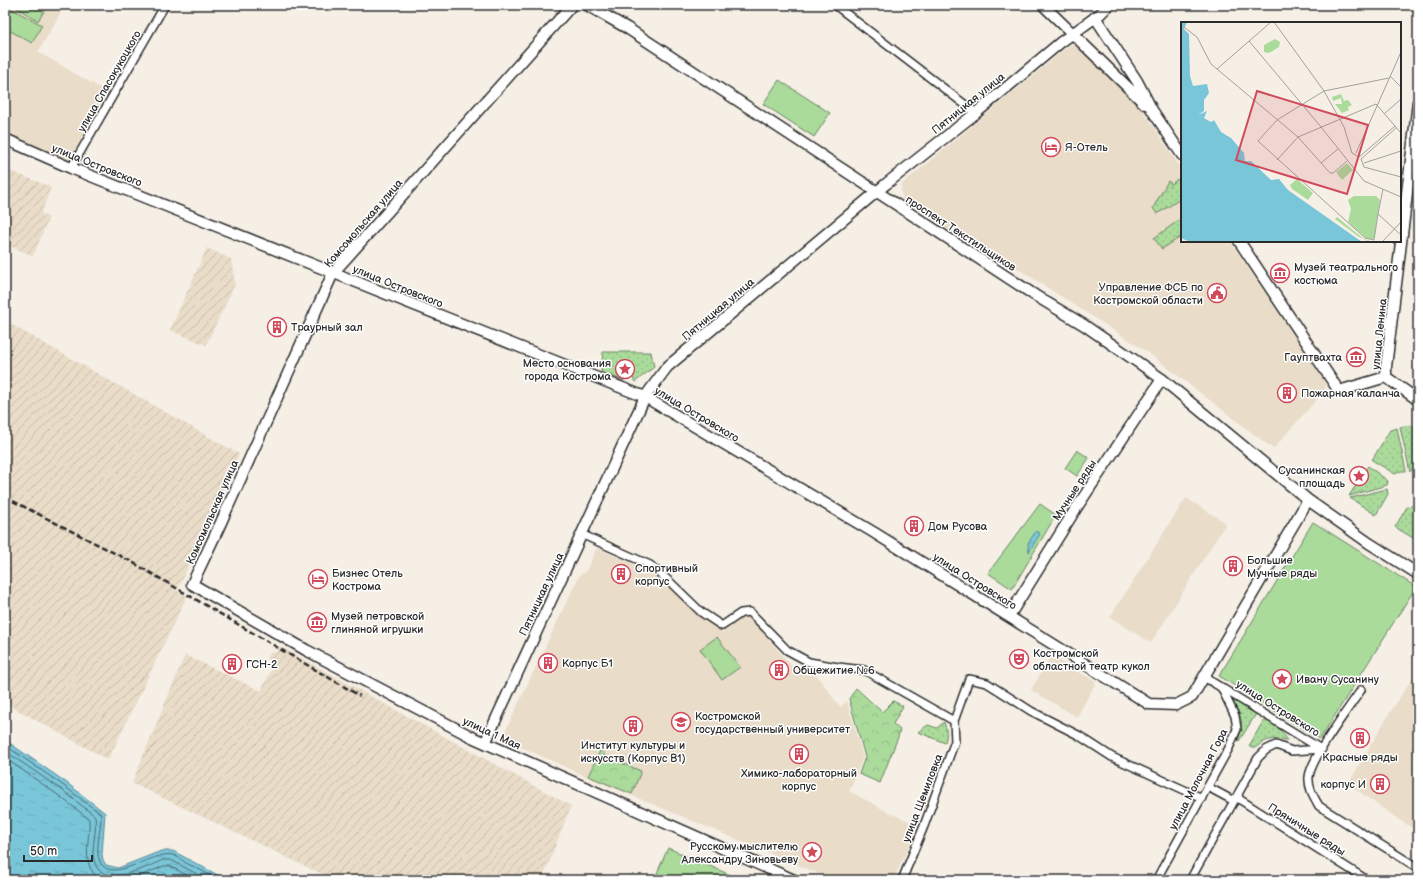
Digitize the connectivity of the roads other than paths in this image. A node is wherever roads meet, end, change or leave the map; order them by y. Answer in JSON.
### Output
{"nodes":[{"id":1,"x":165,"y":5,"type":"edge"},
{"id":2,"x":572,"y":5,"type":"edge"},
{"id":3,"x":587,"y":5,"type":"edge"},
{"id":4,"x":835,"y":5,"type":"edge"},
{"id":5,"x":1043,"y":5,"type":"edge"},
{"id":6,"x":1109,"y":5,"type":"edge"},
{"id":7,"x":1095,"y":17,"type":"junction"},
{"id":8,"x":1073,"y":33,"type":"junction"},
{"id":9,"x":1418,"y":102,"type":"edge"},
{"id":10,"x":1152,"y":110,"type":"junction"},
{"id":11,"x":976,"y":113,"type":"junction"},
{"id":12,"x":5,"y":139,"type":"edge"},
{"id":13,"x":1181,"y":154,"type":"edge"},
{"id":14,"x":71,"y":168,"type":"junction"},
{"id":15,"x":877,"y":192,"type":"junction"},
{"id":16,"x":1240,"y":242,"type":"edge"},
{"id":17,"x":333,"y":273,"type":"junction"},
{"id":18,"x":1386,"y":377,"type":"junction"},
{"id":19,"x":1162,"y":379,"type":"junction"},
{"id":20,"x":645,"y":397,"type":"junction"},
{"id":21,"x":1418,"y":400,"type":"edge"},
{"id":22,"x":1308,"y":500,"type":"junction"},
{"id":23,"x":581,"y":534,"type":"junction"},
{"id":24,"x":1418,"y":574,"type":"edge"},
{"id":25,"x":192,"y":584,"type":"joint"},
{"id":26,"x":1009,"y":616,"type":"junction"},
{"id":27,"x":1204,"y":677,"type":"junction"},
{"id":28,"x":1221,"y":687,"type":"junction"},
{"id":29,"x":1361,"y":690,"type":"dead end"},
{"id":30,"x":954,"y":721,"type":"junction"},
{"id":31,"x":485,"y":743,"type":"junction"},
{"id":32,"x":1322,"y":749,"type":"junction"},
{"id":33,"x":1208,"y":787,"type":"junction"},
{"id":34,"x":1202,"y":798,"type":"junction"},
{"id":35,"x":1236,"y":798,"type":"junction"},
{"id":36,"x":1418,"y":868,"type":"edge"},
{"id":37,"x":794,"y":880,"type":"edge"},
{"id":38,"x":902,"y":880,"type":"edge"},
{"id":39,"x":1156,"y":880,"type":"edge"},
{"id":40,"x":1190,"y":880,"type":"edge"},
{"id":41,"x":1367,"y":880,"type":"edge"}],
"edges":[{"from":1,"to":14,"type":"street","name":"улица Спасокукоцкого"},
{"from":2,"to":17,"type":"street","name":"Комсомольская улица"},
{"from":3,"to":15,"type":"street","name":"проспект Текстильщиков"},
{"from":4,"to":11,"type":"street"},
{"from":5,"to":8,"type":"street"},
{"from":6,"to":7,"type":"street","name":"Пятницкая улица"},
{"from":7,"to":8,"type":"street","name":"Пятницкая улица"},
{"from":7,"to":10,"type":"street"},
{"from":8,"to":10,"type":"street"},
{"from":8,"to":11,"type":"street","name":"Пятницкая улица"},
{"from":9,"to":18,"type":"street","name":"улица Ленина"},
{"from":10,"to":13,"type":"street"},
{"from":11,"to":15,"type":"street","name":"Пятницкая улица"},
{"from":12,"to":14,"type":"street","name":"улица Островского"},
{"from":14,"to":17,"type":"street","name":"улица Островского"},
{"from":15,"to":19,"type":"street","name":"проспект Текстильщиков"},
{"from":15,"to":20,"type":"street","name":"Пятницкая улица"},
{"from":16,"to":18,"type":"street"},
{"from":17,"to":20,"type":"street","name":"улица Островского"},
{"from":17,"to":25,"type":"street","name":"Комсомольская улица"},
{"from":18,"to":21,"type":"street"},
{"from":19,"to":22,"type":"street","name":"проспект Текстильщиков"},
{"from":19,"to":26,"type":"street","name":"Мучные ряды"},
{"from":20,"to":23,"type":"street","name":"Пятницкая улица"},
{"from":20,"to":26,"type":"street","name":"улица Островского"},
{"from":22,"to":24,"type":"street"},
{"from":22,"to":27,"type":"street"},
{"from":23,"to":30,"type":"street"},
{"from":23,"to":31,"type":"street","name":"Пятницкая улица"},
{"from":25,"to":31,"type":"street","name":"улица 1 Мая"},
{"from":26,"to":27,"type":"street","name":"улица Островского"},
{"from":27,"to":28,"type":"street","name":"улица Островского"},
{"from":28,"to":32,"type":"street","name":"улица Островского"},
{"from":28,"to":33,"type":"street","name":"улица Молочная Гора"},
{"from":29,"to":32,"type":"street"},
{"from":30,"to":34,"type":"street","name":"улица Щемиловка"},
{"from":30,"to":38,"type":"street","name":"улица Щемиловка"},
{"from":31,"to":37,"type":"street","name":"улица 1 Мая"},
{"from":32,"to":35,"type":"street"},
{"from":32,"to":36,"type":"street"},
{"from":33,"to":34,"type":"street","name":"улица Молочная Гора"},
{"from":33,"to":35,"type":"street","name":"Пряничные ряды"},
{"from":34,"to":39,"type":"street","name":"улица Молочная Гора"},
{"from":35,"to":40,"type":"street"},
{"from":35,"to":41,"type":"street","name":"Пряничные ряды"}]}
